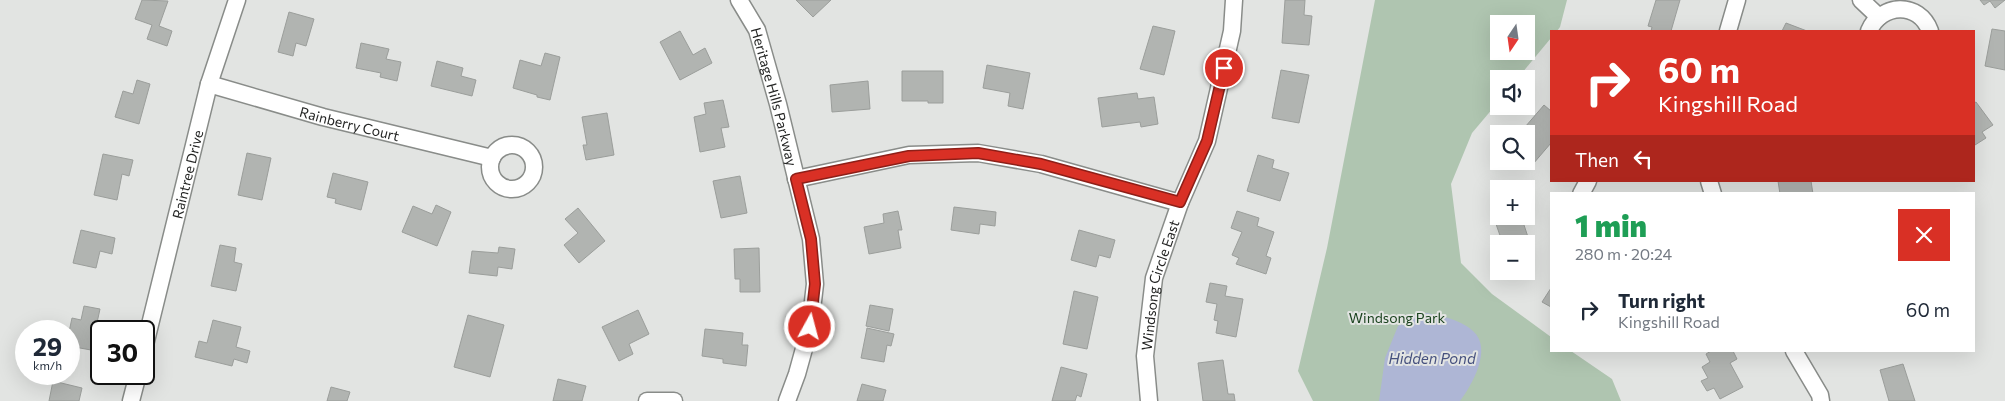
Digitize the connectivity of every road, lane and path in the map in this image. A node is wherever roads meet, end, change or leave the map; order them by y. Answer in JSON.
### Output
{"nodes":[{"id":1,"x":237,"y":0,"type":"edge"},
{"id":2,"x":739,"y":0,"type":"edge"},
{"id":3,"x":1234,"y":0,"type":"edge"},
{"id":4,"x":1737,"y":0,"type":"edge"},
{"id":5,"x":1861,"y":0,"type":"edge"},
{"id":6,"x":1879,"y":16,"type":"junction"},
{"id":7,"x":1728,"y":30,"type":"edge"},
{"id":8,"x":1870,"y":30,"type":"edge"},
{"id":9,"x":1930,"y":30,"type":"edge"},
{"id":10,"x":209,"y":84,"type":"junction"},
{"id":11,"x":492,"y":158,"type":"dead end"},
{"id":12,"x":796,"y":179,"type":"junction"},
{"id":13,"x":1180,"y":202,"type":"junction"},
{"id":14,"x":151,"y":320,"type":"edge"},
{"id":15,"x":1795,"y":352,"type":"edge"},
{"id":16,"x":135,"y":385,"type":"edge"},
{"id":17,"x":131,"y":401,"type":"edge"},
{"id":18,"x":647,"y":401,"type":"edge"},
{"id":19,"x":674,"y":401,"type":"edge"},
{"id":20,"x":787,"y":401,"type":"edge"},
{"id":21,"x":1149,"y":401,"type":"edge"},
{"id":22,"x":1821,"y":401,"type":"edge"}],
"edges":[{"from":1,"to":10,"type":"street","name":"Raintree Drive"},
{"from":2,"to":12,"type":"street","name":"Heritage Hills Parkway"},
{"from":3,"to":13,"type":"street","name":"Windsong Circle East"},
{"from":4,"to":7,"type":"street"},
{"from":5,"to":6,"type":"street"},
{"from":6,"to":8,"type":"street"},
{"from":6,"to":9,"type":"street"},
{"from":10,"to":11,"type":"street","name":"Rainberry Court"},
{"from":10,"to":14,"type":"street","name":"Raintree Drive"},
{"from":12,"to":13,"type":"street"},
{"from":12,"to":20,"type":"street","name":"Heritage Hills Parkway"},
{"from":13,"to":21,"type":"street","name":"Windsong Circle East"},
{"from":15,"to":22,"type":"street"},
{"from":16,"to":17,"type":"street"},
{"from":18,"to":19,"type":"street"}]}
